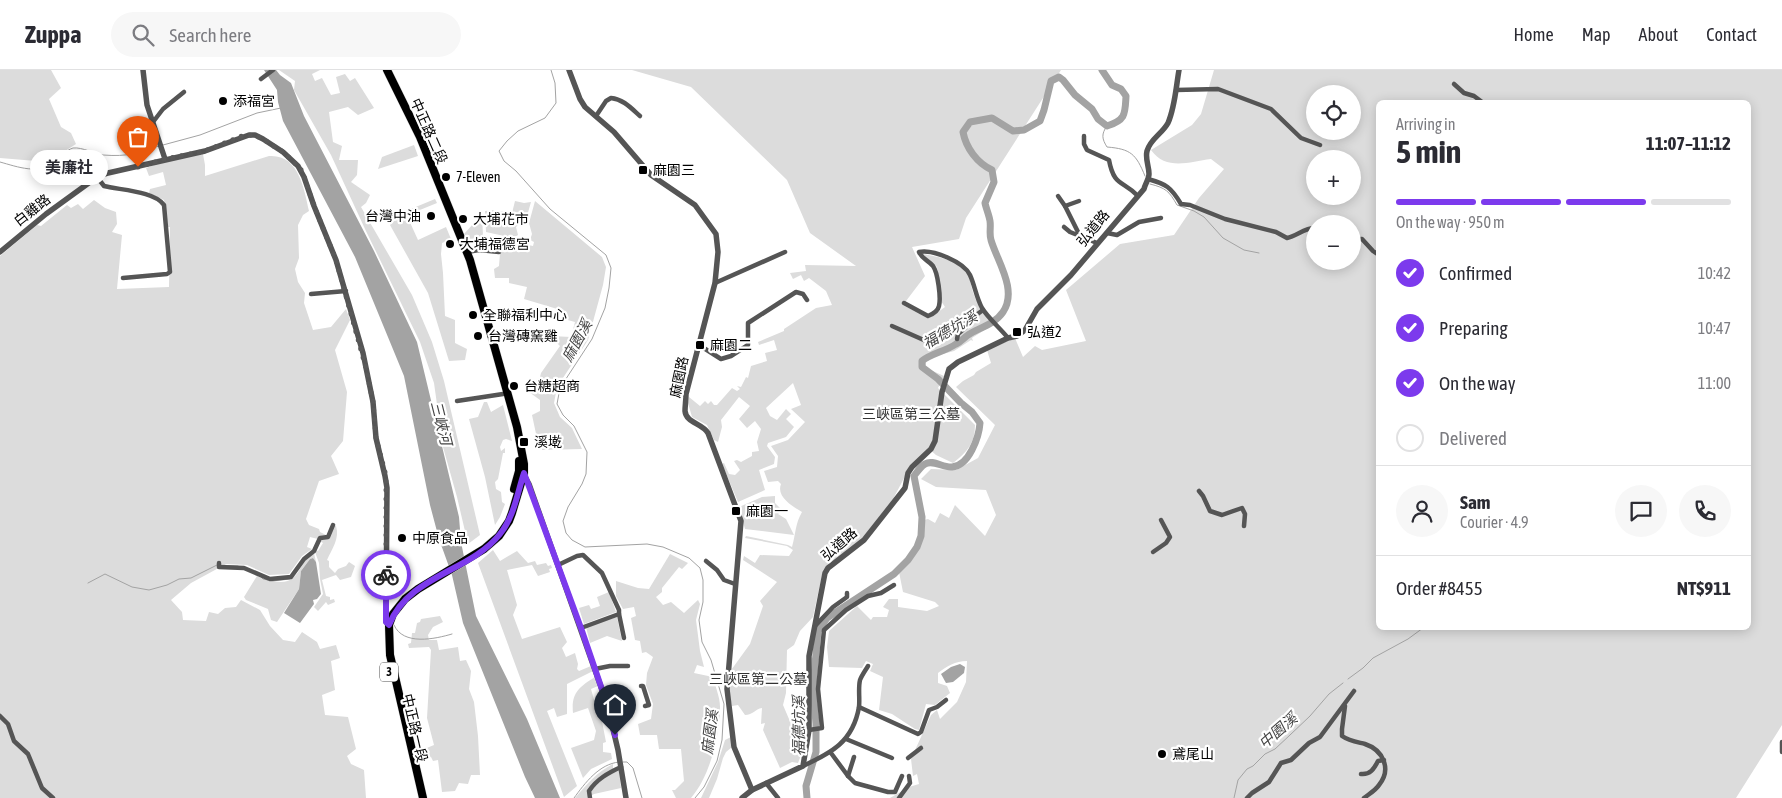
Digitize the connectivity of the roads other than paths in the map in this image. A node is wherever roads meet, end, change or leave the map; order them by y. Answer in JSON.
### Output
{"nodes":[{"id":1,"x":143,"y":70,"type":"edge"},
{"id":2,"x":273,"y":70,"type":"edge"},
{"id":3,"x":382,"y":70,"type":"edge"},
{"id":4,"x":387,"y":70,"type":"edge"},
{"id":5,"x":569,"y":70,"type":"edge"},
{"id":6,"x":1179,"y":70,"type":"edge"},
{"id":7,"x":262,"y":79,"type":"dead end"},
{"id":8,"x":1454,"y":84,"type":"dead end"},
{"id":9,"x":1176,"y":90,"type":"junction"},
{"id":10,"x":184,"y":92,"type":"dead end"},
{"id":11,"x":1479,"y":100,"type":"edge"},
{"id":12,"x":596,"y":116,"type":"junction"},
{"id":13,"x":640,"y":116,"type":"dead end"},
{"id":14,"x":153,"y":122,"type":"junction"},
{"id":15,"x":1084,"y":136,"type":"dead end"},
{"id":16,"x":1320,"y":145,"type":"dead end"},
{"id":17,"x":165,"y":159,"type":"junction"},
{"id":18,"x":97,"y":177,"type":"junction"},
{"id":19,"x":1147,"y":180,"type":"junction"},
{"id":20,"x":1058,"y":196,"type":"dead end"},
{"id":21,"x":1138,"y":196,"type":"junction"},
{"id":22,"x":1079,"y":201,"type":"dead end"},
{"id":23,"x":1065,"y":206,"type":"junction"},
{"id":24,"x":1161,"y":218,"type":"dead end"},
{"id":25,"x":1064,"y":227,"type":"dead end"},
{"id":26,"x":1306,"y":229,"type":"edge"},
{"id":27,"x":1107,"y":233,"type":"junction"},
{"id":28,"x":1080,"y":236,"type":"junction"},
{"id":29,"x":1361,"y":240,"type":"edge"},
{"id":30,"x":1097,"y":243,"type":"junction"},
{"id":31,"x":0,"y":252,"type":"edge"},
{"id":32,"x":466,"y":252,"type":"junction"},
{"id":33,"x":500,"y":252,"type":"dead end"},
{"id":34,"x":785,"y":252,"type":"dead end"},
{"id":35,"x":1376,"y":252,"type":"edge"},
{"id":36,"x":123,"y":278,"type":"dead end"},
{"id":37,"x":715,"y":283,"type":"junction"},
{"id":38,"x":346,"y":291,"type":"junction"},
{"id":39,"x":310,"y":294,"type":"dead end"},
{"id":40,"x":807,"y":300,"type":"dead end"},
{"id":41,"x":904,"y":303,"type":"dead end"},
{"id":42,"x":983,"y":310,"type":"junction"},
{"id":43,"x":976,"y":316,"type":"junction"},
{"id":44,"x":892,"y":326,"type":"dead end"},
{"id":45,"x":1008,"y":338,"type":"junction"},
{"id":46,"x":956,"y":339,"type":"dead end"},
{"id":47,"x":698,"y":345,"type":"junction"},
{"id":48,"x":502,"y":394,"type":"junction"},
{"id":49,"x":457,"y":401,"type":"dead end"},
{"id":50,"x":521,"y":472,"type":"junction"},
{"id":51,"x":1199,"y":491,"type":"dead end"},
{"id":52,"x":1161,"y":520,"type":"dead end"},
{"id":53,"x":333,"y":525,"type":"dead end"},
{"id":54,"x":1244,"y":526,"type":"dead end"},
{"id":55,"x":1153,"y":552,"type":"dead end"},
{"id":56,"x":706,"y":561,"type":"dead end"},
{"id":57,"x":219,"y":564,"type":"dead end"},
{"id":58,"x":558,"y":565,"type":"junction"},
{"id":59,"x":441,"y":573,"type":"joint"},
{"id":60,"x":735,"y":584,"type":"junction"},
{"id":61,"x":894,"y":585,"type":"dead end"},
{"id":62,"x":847,"y":593,"type":"dead end"},
{"id":63,"x":619,"y":614,"type":"junction"},
{"id":64,"x":387,"y":624,"type":"junction"},
{"id":65,"x":814,"y":627,"type":"junction"},
{"id":66,"x":581,"y":628,"type":"junction"},
{"id":67,"x":624,"y":638,"type":"dead end"},
{"id":68,"x":628,"y":666,"type":"dead end"},
{"id":69,"x":868,"y":666,"type":"dead end"},
{"id":70,"x":595,"y":669,"type":"junction"},
{"id":71,"x":641,"y":686,"type":"dead end"},
{"id":72,"x":1354,"y":691,"type":"dead end"},
{"id":73,"x":946,"y":700,"type":"dead end"},
{"id":74,"x":1345,"y":705,"type":"junction"},
{"id":75,"x":645,"y":706,"type":"dead end"},
{"id":76,"x":858,"y":708,"type":"junction"},
{"id":77,"x":0,"y":716,"type":"edge"},
{"id":78,"x":811,"y":730,"type":"junction"},
{"id":79,"x":846,"y":739,"type":"junction"},
{"id":80,"x":1782,"y":742,"type":"edge"},
{"id":81,"x":922,"y":748,"type":"dead end"},
{"id":82,"x":1782,"y":752,"type":"edge"},
{"id":83,"x":831,"y":753,"type":"junction"},
{"id":84,"x":854,"y":757,"type":"dead end"},
{"id":85,"x":892,"y":758,"type":"dead end"},
{"id":86,"x":908,"y":758,"type":"dead end"},
{"id":87,"x":1384,"y":760,"type":"junction"},
{"id":88,"x":802,"y":766,"type":"junction"},
{"id":89,"x":621,"y":767,"type":"junction"},
{"id":90,"x":1360,"y":774,"type":"dead end"},
{"id":91,"x":848,"y":776,"type":"junction"},
{"id":92,"x":902,"y":776,"type":"dead end"},
{"id":93,"x":909,"y":776,"type":"dead end"},
{"id":94,"x":766,"y":783,"type":"junction"},
{"id":95,"x":752,"y":790,"type":"junction"},
{"id":96,"x":53,"y":798,"type":"edge"},
{"id":97,"x":418,"y":798,"type":"edge"},
{"id":98,"x":423,"y":798,"type":"edge"},
{"id":99,"x":590,"y":798,"type":"edge"},
{"id":100,"x":626,"y":798,"type":"edge"},
{"id":101,"x":742,"y":798,"type":"edge"},
{"id":102,"x":778,"y":798,"type":"edge"},
{"id":103,"x":899,"y":798,"type":"edge"},
{"id":104,"x":1247,"y":798,"type":"edge"},
{"id":105,"x":1364,"y":798,"type":"edge"}],
"edges":[{"from":1,"to":14,"type":"street"},
{"from":2,"to":7,"type":"street"},
{"from":3,"to":48,"type":"main road","name":"中正路二段","number":"3"},
{"from":4,"to":32,"type":"main road","name":"中正路二段","number":"3"},
{"from":5,"to":12,"type":"street","name":"麻園路"},
{"from":6,"to":9,"type":"street"},
{"from":8,"to":11,"type":"street"},
{"from":9,"to":16,"type":"street"},
{"from":9,"to":19,"type":"street"},
{"from":10,"to":14,"type":"street"},
{"from":12,"to":13,"type":"street"},
{"from":12,"to":37,"type":"street","name":"麻園路"},
{"from":14,"to":17,"type":"street"},
{"from":15,"to":21,"type":"street"},
{"from":17,"to":18,"type":"street","name":"白雞路"},
{"from":17,"to":38,"type":"street","name":"白雞路"},
{"from":18,"to":31,"type":"street","name":"白雞路"},
{"from":18,"to":36,"type":"street"},
{"from":19,"to":21,"type":"street","name":"弘道路"},
{"from":19,"to":26,"type":"street"},
{"from":20,"to":23,"type":"street"},
{"from":21,"to":27,"type":"street","name":"弘道路"},
{"from":22,"to":23,"type":"street"},
{"from":23,"to":28,"type":"street"},
{"from":24,"to":27,"type":"street"},
{"from":25,"to":28,"type":"street"},
{"from":27,"to":30,"type":"street","name":"弘道路"},
{"from":28,"to":30,"type":"street"},
{"from":29,"to":35,"type":"street"},
{"from":30,"to":45,"type":"street","name":"弘道路"},
{"from":32,"to":33,"type":"street"},
{"from":32,"to":50,"type":"main road","name":"中正路二段","number":"3"},
{"from":34,"to":37,"type":"street"},
{"from":37,"to":47,"type":"street","name":"麻園路"},
{"from":38,"to":39,"type":"street"},
{"from":38,"to":64,"type":"street","name":"白雞路"},
{"from":40,"to":47,"type":"street"},
{"from":41,"to":42,"type":"street"},
{"from":42,"to":43,"type":"street"},
{"from":42,"to":45,"type":"street"},
{"from":43,"to":44,"type":"street"},
{"from":43,"to":46,"type":"street"},
{"from":45,"to":65,"type":"street","name":"弘道路"},
{"from":47,"to":60,"type":"street","name":"麻園路"},
{"from":48,"to":49,"type":"street"},
{"from":48,"to":50,"type":"main road","name":"中正路二段","number":"3"},
{"from":50,"to":58,"type":"street"},
{"from":50,"to":59,"type":"main road","name":"中正路二段","number":"3"},
{"from":51,"to":54,"type":"street"},
{"from":52,"to":55,"type":"street"},
{"from":53,"to":57,"type":"street"},
{"from":56,"to":60,"type":"street"},
{"from":58,"to":63,"type":"street"},
{"from":58,"to":66,"type":"street"},
{"from":59,"to":64,"type":"main road","name":"中正路一段","number":"3"},
{"from":60,"to":95,"type":"street","name":"麻園路"},
{"from":61,"to":78,"type":"street"},
{"from":62,"to":65,"type":"street"},
{"from":63,"to":66,"type":"street"},
{"from":63,"to":67,"type":"street"},
{"from":64,"to":97,"type":"main road","name":"中正路一段","number":"3"},
{"from":64,"to":98,"type":"main road","name":"中正路一段","number":"3"},
{"from":65,"to":78,"type":"street","name":"弘道路"},
{"from":66,"to":70,"type":"street"},
{"from":68,"to":70,"type":"street"},
{"from":69,"to":76,"type":"street"},
{"from":70,"to":89,"type":"street"},
{"from":71,"to":75,"type":"street"},
{"from":72,"to":74,"type":"street"},
{"from":73,"to":76,"type":"street"},
{"from":74,"to":87,"type":"street"},
{"from":74,"to":104,"type":"street"},
{"from":76,"to":79,"type":"street"},
{"from":77,"to":96,"type":"street"},
{"from":78,"to":88,"type":"street","name":"弘道路"},
{"from":79,"to":83,"type":"street"},
{"from":79,"to":85,"type":"street"},
{"from":80,"to":82,"type":"street"},
{"from":81,"to":86,"type":"street"},
{"from":83,"to":88,"type":"street"},
{"from":83,"to":91,"type":"street"},
{"from":84,"to":91,"type":"street"},
{"from":87,"to":90,"type":"street"},
{"from":87,"to":105,"type":"street"},
{"from":88,"to":94,"type":"street"},
{"from":89,"to":99,"type":"street"},
{"from":89,"to":100,"type":"street"},
{"from":91,"to":92,"type":"street"},
{"from":93,"to":103,"type":"street"},
{"from":94,"to":95,"type":"street"},
{"from":94,"to":102,"type":"street"},
{"from":95,"to":101,"type":"street"}]}
